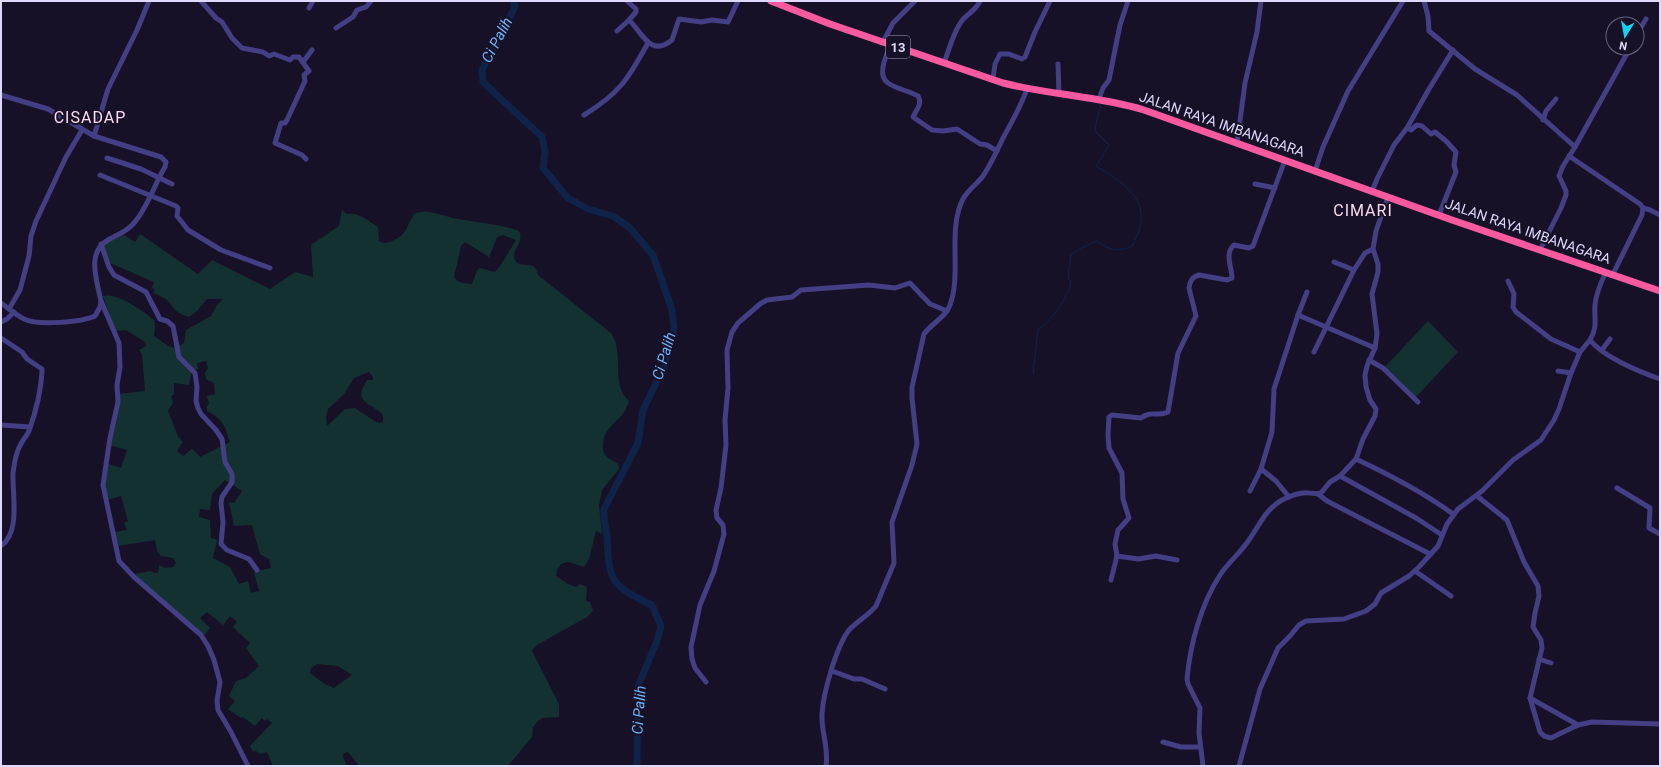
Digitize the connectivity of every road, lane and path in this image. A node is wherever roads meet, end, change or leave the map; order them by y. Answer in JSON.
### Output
{"nodes":[{"id":1,"x":149,"y":1,"type":"edge"},
{"id":2,"x":201,"y":1,"type":"edge"},
{"id":3,"x":313,"y":1,"type":"edge"},
{"id":4,"x":371,"y":1,"type":"edge"},
{"id":5,"x":627,"y":1,"type":"edge"},
{"id":6,"x":738,"y":1,"type":"edge"},
{"id":7,"x":771,"y":1,"type":"edge"},
{"id":8,"x":915,"y":1,"type":"edge"},
{"id":9,"x":980,"y":1,"type":"edge"},
{"id":10,"x":1050,"y":1,"type":"edge"},
{"id":11,"x":1128,"y":1,"type":"edge"},
{"id":12,"x":1261,"y":1,"type":"edge"},
{"id":13,"x":1403,"y":1,"type":"edge"},
{"id":14,"x":1424,"y":1,"type":"edge"},
{"id":15,"x":310,"y":8,"type":"dead end"},
{"id":16,"x":629,"y":20,"type":"junction"},
{"id":17,"x":336,"y":28,"type":"dead end"},
{"id":18,"x":617,"y":31,"type":"dead end"},
{"id":19,"x":883,"y":42,"type":"junction"},
{"id":20,"x":648,"y":43,"type":"junction"},
{"id":21,"x":891,"y":44,"type":"junction"},
{"id":22,"x":312,"y":50,"type":"dead end"},
{"id":23,"x":1453,"y":50,"type":"junction"},
{"id":24,"x":1626,"y":56,"type":"edge"},
{"id":25,"x":303,"y":62,"type":"junction"},
{"id":26,"x":944,"y":63,"type":"junction"},
{"id":27,"x":1058,"y":64,"type":"dead end"},
{"id":28,"x":993,"y":79,"type":"junction"},
{"id":29,"x":1027,"y":89,"type":"junction"},
{"id":30,"x":1059,"y":94,"type":"junction"},
{"id":31,"x":1,"y":95,"type":"edge"},
{"id":32,"x":1101,"y":100,"type":"junction"},
{"id":33,"x":1556,"y":100,"type":"dead end"},
{"id":34,"x":584,"y":115,"type":"dead end"},
{"id":35,"x":1543,"y":120,"type":"junction"},
{"id":36,"x":1407,"y":128,"type":"junction"},
{"id":37,"x":82,"y":130,"type":"junction"},
{"id":38,"x":94,"y":136,"type":"junction"},
{"id":39,"x":1237,"y":143,"type":"junction"},
{"id":40,"x":1575,"y":147,"type":"junction"},
{"id":41,"x":996,"y":151,"type":"junction"},
{"id":42,"x":1569,"y":156,"type":"junction"},
{"id":43,"x":107,"y":158,"type":"dead end"},
{"id":44,"x":306,"y":159,"type":"dead end"},
{"id":45,"x":1285,"y":160,"type":"junction"},
{"id":46,"x":1315,"y":171,"type":"junction"},
{"id":47,"x":100,"y":175,"type":"dead end"},
{"id":48,"x":158,"y":178,"type":"junction"},
{"id":49,"x":172,"y":184,"type":"dead end"},
{"id":50,"x":1255,"y":184,"type":"dead end"},
{"id":51,"x":1275,"y":188,"type":"junction"},
{"id":52,"x":1372,"y":191,"type":"junction"},
{"id":53,"x":150,"y":194,"type":"junction"},
{"id":54,"x":1388,"y":197,"type":"junction"},
{"id":55,"x":1643,"y":208,"type":"junction"},
{"id":56,"x":1439,"y":215,"type":"junction"},
{"id":57,"x":1660,"y":215,"type":"edge"},
{"id":58,"x":101,"y":244,"type":"junction"},
{"id":59,"x":1373,"y":250,"type":"junction"},
{"id":60,"x":1540,"y":250,"type":"junction"},
{"id":61,"x":1334,"y":262,"type":"dead end"},
{"id":62,"x":270,"y":268,"type":"dead end"},
{"id":63,"x":1354,"y":270,"type":"junction"},
{"id":64,"x":1610,"y":273,"type":"junction"},
{"id":65,"x":1508,"y":281,"type":"dead end"},
{"id":66,"x":1660,"y":291,"type":"edge"},
{"id":67,"x":1307,"y":292,"type":"dead end"},
{"id":68,"x":101,"y":301,"type":"junction"},
{"id":69,"x":1,"y":303,"type":"edge"},
{"id":70,"x":12,"y":310,"type":"junction"},
{"id":71,"x":947,"y":311,"type":"junction"},
{"id":72,"x":1298,"y":315,"type":"junction"},
{"id":73,"x":1,"y":322,"type":"edge"},
{"id":74,"x":1326,"y":327,"type":"junction"},
{"id":75,"x":1,"y":338,"type":"edge"},
{"id":76,"x":1610,"y":339,"type":"dead end"},
{"id":77,"x":1590,"y":340,"type":"junction"},
{"id":78,"x":1375,"y":348,"type":"junction"},
{"id":79,"x":1602,"y":350,"type":"junction"},
{"id":80,"x":1314,"y":352,"type":"dead end"},
{"id":81,"x":1580,"y":352,"type":"junction"},
{"id":82,"x":1369,"y":360,"type":"junction"},
{"id":83,"x":1558,"y":371,"type":"dead end"},
{"id":84,"x":1571,"y":373,"type":"junction"},
{"id":85,"x":1660,"y":379,"type":"edge"},
{"id":86,"x":1418,"y":402,"type":"dead end"},
{"id":87,"x":1,"y":425,"type":"edge"},
{"id":88,"x":30,"y":427,"type":"junction"},
{"id":89,"x":1356,"y":459,"type":"junction"},
{"id":90,"x":1261,"y":469,"type":"junction"},
{"id":91,"x":1340,"y":476,"type":"junction"},
{"id":92,"x":1617,"y":488,"type":"dead end"},
{"id":93,"x":1250,"y":491,"type":"dead end"},
{"id":94,"x":1318,"y":494,"type":"junction"},
{"id":95,"x":1477,"y":496,"type":"junction"},
{"id":96,"x":1289,"y":497,"type":"junction"},
{"id":97,"x":1453,"y":514,"type":"junction"},
{"id":98,"x":1660,"y":534,"type":"edge"},
{"id":99,"x":1442,"y":535,"type":"junction"},
{"id":100,"x":1,"y":546,"type":"edge"},
{"id":101,"x":1430,"y":554,"type":"junction"},
{"id":102,"x":1117,"y":556,"type":"junction"},
{"id":103,"x":1177,"y":560,"type":"dead end"},
{"id":104,"x":257,"y":570,"type":"dead end"},
{"id":105,"x":1415,"y":571,"type":"junction"},
{"id":106,"x":1111,"y":580,"type":"dead end"},
{"id":107,"x":1451,"y":596,"type":"dead end"},
{"id":108,"x":1539,"y":659,"type":"junction"},
{"id":109,"x":1551,"y":663,"type":"dead end"},
{"id":110,"x":832,"y":671,"type":"junction"},
{"id":111,"x":706,"y":682,"type":"dead end"},
{"id":112,"x":885,"y":689,"type":"dead end"},
{"id":113,"x":1530,"y":698,"type":"junction"},
{"id":114,"x":1660,"y":724,"type":"edge"},
{"id":115,"x":1578,"y":725,"type":"junction"},
{"id":116,"x":1163,"y":742,"type":"dead end"},
{"id":117,"x":1200,"y":747,"type":"junction"},
{"id":118,"x":248,"y":766,"type":"edge"},
{"id":119,"x":826,"y":766,"type":"edge"},
{"id":120,"x":1203,"y":766,"type":"edge"},
{"id":121,"x":1239,"y":766,"type":"edge"}],
"edges":[{"from":1,"to":38,"type":"street"},
{"from":2,"to":25,"type":"street"},
{"from":3,"to":15,"type":"street"},
{"from":4,"to":17,"type":"street"},
{"from":5,"to":16,"type":"street"},
{"from":6,"to":20,"type":"street"},
{"from":7,"to":19,"type":"highway","name":"JALAN RAYA IMBANAGARA","number":"13"},
{"from":8,"to":19,"type":"street"},
{"from":9,"to":26,"type":"street"},
{"from":10,"to":28,"type":"street"},
{"from":11,"to":32,"type":"street"},
{"from":12,"to":39,"type":"street"},
{"from":13,"to":46,"type":"street"},
{"from":14,"to":23,"type":"street"},
{"from":16,"to":18,"type":"street"},
{"from":16,"to":20,"type":"street"},
{"from":19,"to":21,"type":"highway","name":"JALAN RAYA IMBANAGARA","number":"13"},
{"from":20,"to":34,"type":"street"},
{"from":21,"to":26,"type":"highway","name":"JALAN RAYA IMBANAGARA","number":"13"},
{"from":21,"to":41,"type":"street"},
{"from":22,"to":25,"type":"street"},
{"from":23,"to":35,"type":"street"},
{"from":23,"to":36,"type":"street"},
{"from":24,"to":40,"type":"street"},
{"from":25,"to":44,"type":"street"},
{"from":26,"to":28,"type":"highway","name":"JALAN RAYA IMBANAGARA","number":"13"},
{"from":27,"to":30,"type":"street"},
{"from":28,"to":29,"type":"highway","name":"JALAN RAYA IMBANAGARA","number":"13"},
{"from":29,"to":30,"type":"highway","name":"JALAN RAYA IMBANAGARA","number":"13"},
{"from":29,"to":41,"type":"street"},
{"from":30,"to":32,"type":"highway","name":"JALAN RAYA IMBANAGARA","number":"13"},
{"from":31,"to":37,"type":"street"},
{"from":32,"to":39,"type":"highway","name":"JALAN RAYA IMBANAGARA","number":"13"},
{"from":33,"to":35,"type":"street"},
{"from":35,"to":40,"type":"street"},
{"from":36,"to":52,"type":"street"},
{"from":36,"to":56,"type":"street"},
{"from":37,"to":38,"type":"street"},
{"from":37,"to":70,"type":"street"},
{"from":38,"to":48,"type":"street"},
{"from":39,"to":45,"type":"highway","name":"JALAN RAYA IMBANAGARA","number":"13"},
{"from":40,"to":42,"type":"street"},
{"from":41,"to":71,"type":"street"},
{"from":42,"to":55,"type":"street"},
{"from":42,"to":60,"type":"street"},
{"from":43,"to":48,"type":"street"},
{"from":45,"to":46,"type":"highway","name":"JALAN RAYA IMBANAGARA","number":"13"},
{"from":45,"to":51,"type":"street"},
{"from":46,"to":52,"type":"highway","name":"JALAN RAYA IMBANAGARA","number":"13"},
{"from":47,"to":53,"type":"street"},
{"from":48,"to":49,"type":"street"},
{"from":48,"to":53,"type":"street"},
{"from":50,"to":51,"type":"street"},
{"from":51,"to":102,"type":"street"},
{"from":52,"to":54,"type":"highway","name":"JALAN RAYA IMBANAGARA","number":"13"},
{"from":53,"to":58,"type":"street"},
{"from":53,"to":62,"type":"street"},
{"from":54,"to":56,"type":"highway","name":"JALAN RAYA IMBANAGARA","number":"13"},
{"from":54,"to":59,"type":"street"},
{"from":55,"to":57,"type":"street"},
{"from":55,"to":64,"type":"street"},
{"from":56,"to":60,"type":"highway","name":"JALAN RAYA IMBANAGARA","number":"13"},
{"from":58,"to":68,"type":"street"},
{"from":58,"to":104,"type":"street"},
{"from":59,"to":63,"type":"street"},
{"from":59,"to":78,"type":"street"},
{"from":60,"to":64,"type":"highway","name":"JALAN RAYA IMBANAGARA","number":"13"},
{"from":61,"to":63,"type":"street"},
{"from":63,"to":74,"type":"street"},
{"from":64,"to":66,"type":"highway","name":"JALAN RAYA IMBANAGARA","number":"13"},
{"from":64,"to":77,"type":"street"},
{"from":65,"to":81,"type":"street"},
{"from":67,"to":72,"type":"street"},
{"from":68,"to":70,"type":"street"},
{"from":68,"to":118,"type":"street"},
{"from":69,"to":70,"type":"street"},
{"from":70,"to":73,"type":"street"},
{"from":71,"to":110,"type":"street"},
{"from":71,"to":111,"type":"street"},
{"from":72,"to":74,"type":"street"},
{"from":72,"to":90,"type":"street"},
{"from":74,"to":78,"type":"street"},
{"from":74,"to":80,"type":"street"},
{"from":75,"to":88,"type":"street"},
{"from":76,"to":79,"type":"street"},
{"from":77,"to":79,"type":"street"},
{"from":77,"to":81,"type":"street"},
{"from":78,"to":82,"type":"street"},
{"from":79,"to":85,"type":"street"},
{"from":81,"to":84,"type":"street"},
{"from":82,"to":86,"type":"street"},
{"from":82,"to":89,"type":"street"},
{"from":83,"to":84,"type":"street"},
{"from":84,"to":95,"type":"street"},
{"from":87,"to":88,"type":"street"},
{"from":88,"to":100,"type":"street"},
{"from":89,"to":91,"type":"street"},
{"from":89,"to":97,"type":"street"},
{"from":90,"to":93,"type":"street"},
{"from":90,"to":96,"type":"street"},
{"from":91,"to":94,"type":"street"},
{"from":91,"to":99,"type":"street"},
{"from":92,"to":98,"type":"street"},
{"from":94,"to":96,"type":"street"},
{"from":94,"to":101,"type":"street"},
{"from":95,"to":97,"type":"street"},
{"from":95,"to":108,"type":"street"},
{"from":96,"to":117,"type":"street"},
{"from":97,"to":99,"type":"street"},
{"from":99,"to":101,"type":"street"},
{"from":101,"to":105,"type":"street"},
{"from":102,"to":103,"type":"street"},
{"from":102,"to":106,"type":"street"},
{"from":105,"to":107,"type":"street"},
{"from":105,"to":121,"type":"street"},
{"from":108,"to":109,"type":"street"},
{"from":108,"to":113,"type":"street"},
{"from":110,"to":112,"type":"street"},
{"from":110,"to":119,"type":"street"},
{"from":113,"to":115,"type":"street"},
{"from":113,"to":115,"type":"street"},
{"from":114,"to":115,"type":"street"},
{"from":116,"to":117,"type":"street"},
{"from":117,"to":120,"type":"street"}]}
